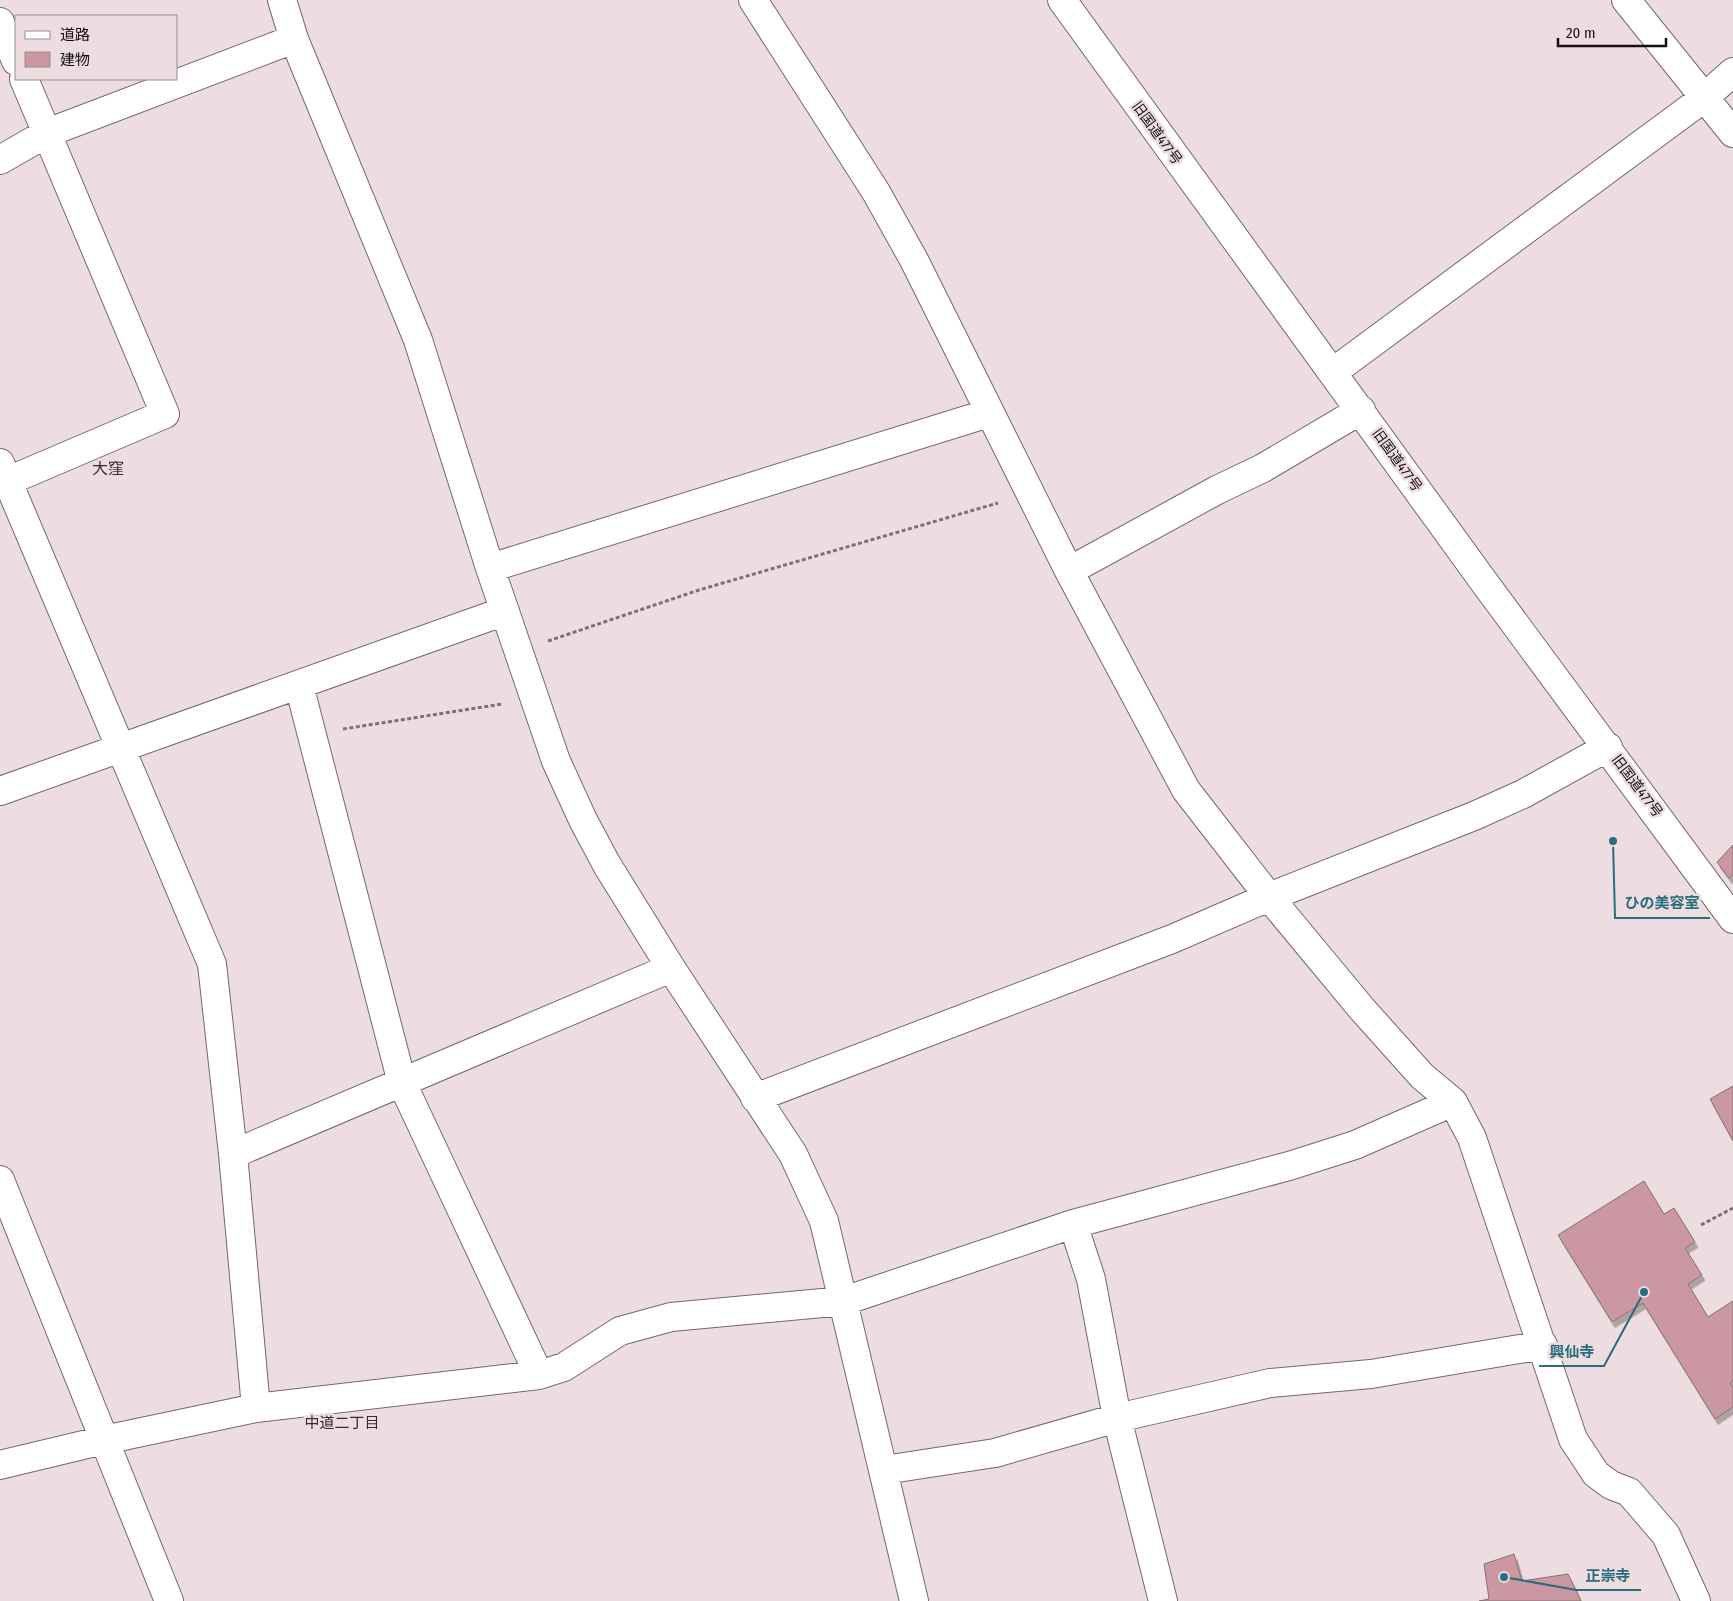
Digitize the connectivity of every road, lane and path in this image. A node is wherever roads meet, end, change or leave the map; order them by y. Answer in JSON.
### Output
{"nodes":[{"id":1,"x":282,"y":0,"type":"edge"},
{"id":2,"x":754,"y":0,"type":"edge"},
{"id":3,"x":1062,"y":0,"type":"edge"},
{"id":4,"x":1626,"y":0,"type":"edge"},
{"id":5,"x":0,"y":22,"type":"edge"},
{"id":6,"x":294,"y":38,"type":"junction"},
{"id":7,"x":15,"y":58,"type":"edge"},
{"id":8,"x":1733,"y":72,"type":"edge"},
{"id":9,"x":24,"y":80,"type":"edge"},
{"id":10,"x":1704,"y":98,"type":"junction"},
{"id":11,"x":47,"y":133,"type":"junction"},
{"id":12,"x":1733,"y":133,"type":"edge"},
{"id":13,"x":0,"y":160,"type":"edge"},
{"id":14,"x":1333,"y":372,"type":"junction"},
{"id":15,"x":1360,"y":410,"type":"junction"},
{"id":16,"x":989,"y":413,"type":"junction"},
{"id":17,"x":4,"y":472,"type":"edge"},
{"id":18,"x":1030,"y":494,"type":"junction"},
{"id":19,"x":490,"y":568,"type":"junction"},
{"id":20,"x":1069,"y":571,"type":"junction"},
{"id":21,"x":505,"y":611,"type":"junction"},
{"id":22,"x":519,"y":651,"type":"junction"},
{"id":23,"x":300,"y":685,"type":"junction"},
{"id":24,"x":536,"y":699,"type":"junction"},
{"id":25,"x":313,"y":734,"type":"junction"},
{"id":26,"x":1608,"y":747,"type":"junction"},
{"id":27,"x":121,"y":748,"type":"junction"},
{"id":28,"x":0,"y":791,"type":"edge"},
{"id":29,"x":1269,"y":897,"type":"junction"},
{"id":30,"x":1733,"y":919,"type":"edge"},
{"id":31,"x":671,"y":968,"type":"junction"},
{"id":32,"x":402,"y":1083,"type":"junction"},
{"id":33,"x":755,"y":1098,"type":"junction"},
{"id":34,"x":1453,"y":1102,"type":"junction"},
{"id":35,"x":233,"y":1154,"type":"junction"},
{"id":36,"x":0,"y":1180,"type":"edge"},
{"id":37,"x":1733,"y":1208,"type":"edge"},
{"id":38,"x":1074,"y":1224,"type":"junction"},
{"id":39,"x":1700,"y":1225,"type":"dead end"},
{"id":40,"x":844,"y":1300,"type":"junction"},
{"id":41,"x":1543,"y":1345,"type":"junction"},
{"id":42,"x":540,"y":1375,"type":"junction"},
{"id":43,"x":256,"y":1408,"type":"junction"},
{"id":44,"x":1117,"y":1418,"type":"junction"},
{"id":45,"x":104,"y":1440,"type":"junction"},
{"id":46,"x":0,"y":1465,"type":"edge"},
{"id":47,"x":884,"y":1470,"type":"junction"},
{"id":48,"x":169,"y":1601,"type":"edge"},
{"id":49,"x":914,"y":1601,"type":"edge"},
{"id":50,"x":1163,"y":1601,"type":"edge"},
{"id":51,"x":1696,"y":1601,"type":"edge"}],
"edges":[{"from":1,"to":6,"type":"street"},
{"from":2,"to":16,"type":"street"},
{"from":3,"to":14,"type":"street","name":"旧国道477号"},
{"from":4,"to":10,"type":"street"},
{"from":5,"to":7,"type":"street"},
{"from":6,"to":11,"type":"street"},
{"from":6,"to":19,"type":"street"},
{"from":8,"to":10,"type":"street"},
{"from":9,"to":11,"type":"street"},
{"from":10,"to":12,"type":"street"},
{"from":10,"to":14,"type":"street"},
{"from":11,"to":13,"type":"street"},
{"from":11,"to":17,"type":"street"},
{"from":14,"to":15,"type":"street","name":"旧国道477号"},
{"from":15,"to":20,"type":"street"},
{"from":15,"to":26,"type":"street","name":"旧国道477号"},
{"from":16,"to":18,"type":"street"},
{"from":16,"to":19,"type":"street"},
{"from":17,"to":27,"type":"street"},
{"from":18,"to":20,"type":"street"},
{"from":18,"to":22,"type":"path"},
{"from":19,"to":21,"type":"street"},
{"from":20,"to":29,"type":"street"},
{"from":21,"to":22,"type":"street"},
{"from":21,"to":23,"type":"street"},
{"from":22,"to":24,"type":"street"},
{"from":23,"to":25,"type":"street"},
{"from":23,"to":27,"type":"street"},
{"from":24,"to":25,"type":"path"},
{"from":24,"to":31,"type":"street"},
{"from":25,"to":32,"type":"street"},
{"from":26,"to":29,"type":"street"},
{"from":26,"to":30,"type":"street","name":"旧国道477号"},
{"from":27,"to":28,"type":"street"},
{"from":27,"to":35,"type":"street"},
{"from":29,"to":33,"type":"street"},
{"from":29,"to":34,"type":"street"},
{"from":31,"to":32,"type":"street"},
{"from":31,"to":33,"type":"street"},
{"from":32,"to":35,"type":"street"},
{"from":32,"to":42,"type":"street"},
{"from":33,"to":40,"type":"street"},
{"from":34,"to":38,"type":"street"},
{"from":34,"to":41,"type":"street"},
{"from":35,"to":43,"type":"street"},
{"from":36,"to":45,"type":"street"},
{"from":37,"to":39,"type":"path"},
{"from":38,"to":40,"type":"street"},
{"from":38,"to":44,"type":"street"},
{"from":40,"to":42,"type":"street"},
{"from":40,"to":47,"type":"street"},
{"from":41,"to":44,"type":"street"},
{"from":41,"to":51,"type":"street"},
{"from":42,"to":43,"type":"street"},
{"from":43,"to":45,"type":"street"},
{"from":44,"to":47,"type":"street"},
{"from":44,"to":50,"type":"street"},
{"from":45,"to":46,"type":"street"},
{"from":45,"to":48,"type":"street"},
{"from":47,"to":49,"type":"street"}]}
